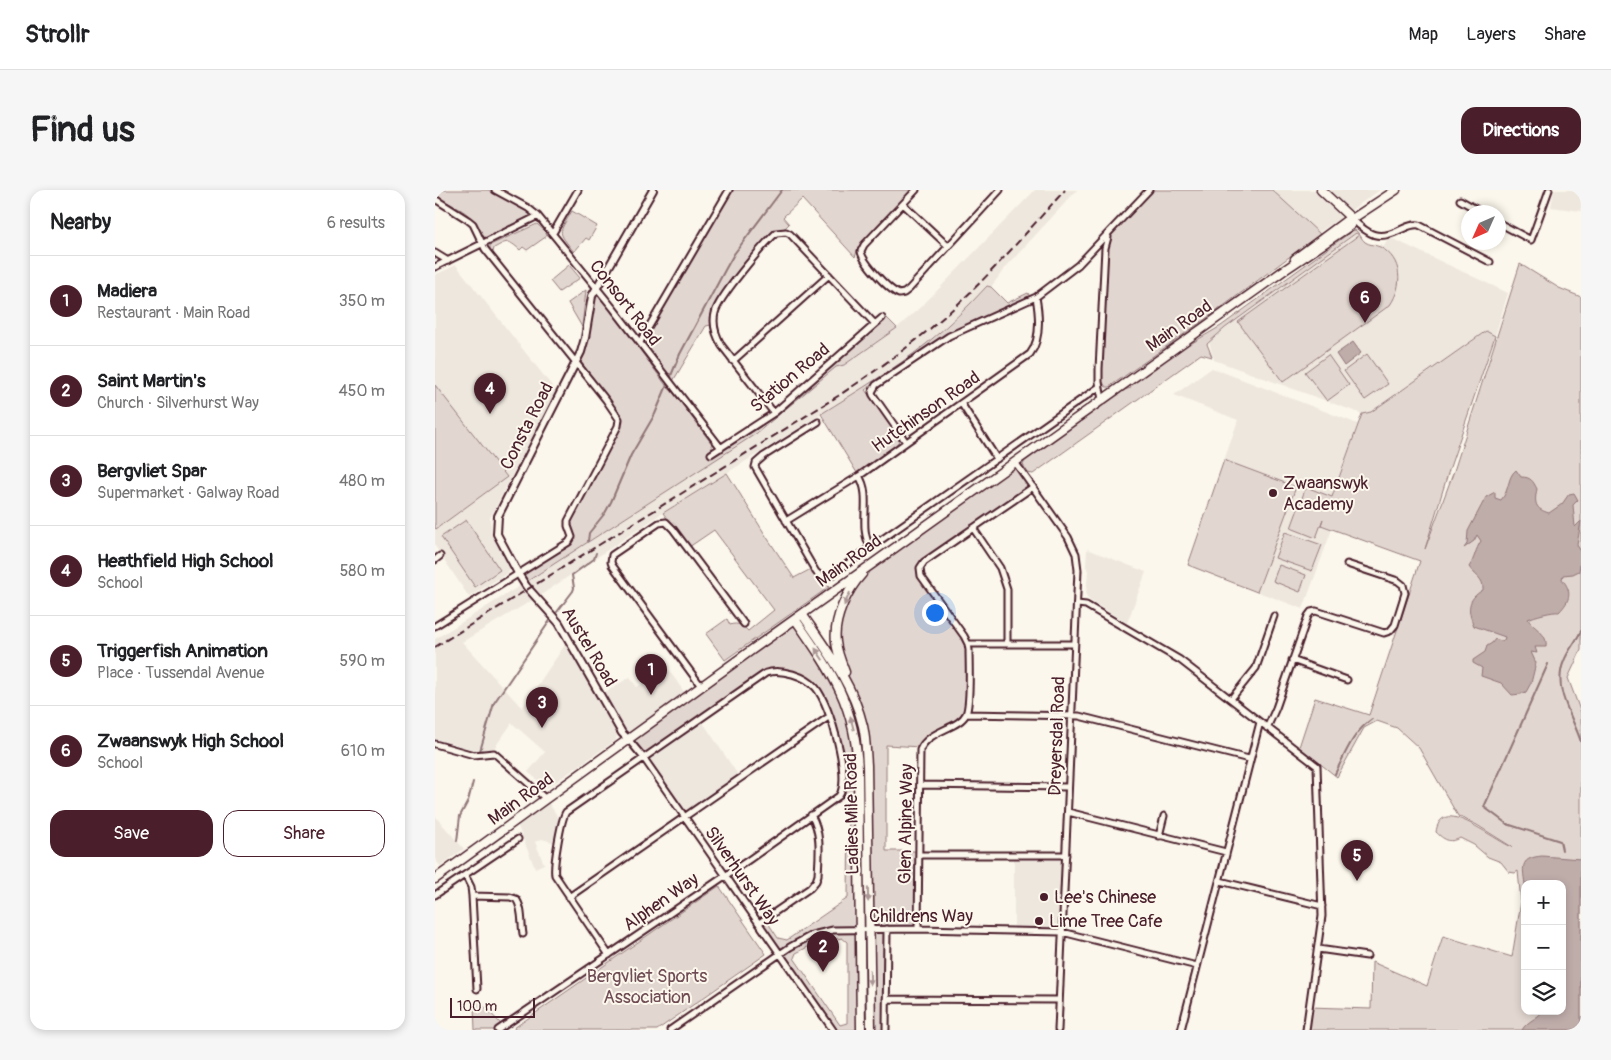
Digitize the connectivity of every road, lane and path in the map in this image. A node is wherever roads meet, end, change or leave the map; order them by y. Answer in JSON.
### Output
{"nodes":[{"id":1,"x":495,"y":190,"type":"edge"},
{"id":2,"x":579,"y":190,"type":"edge"},
{"id":3,"x":653,"y":190,"type":"edge"},
{"id":4,"x":729,"y":190,"type":"edge"},
{"id":5,"x":916,"y":190,"type":"edge"},
{"id":6,"x":1000,"y":190,"type":"edge"},
{"id":7,"x":1149,"y":190,"type":"edge"},
{"id":8,"x":1321,"y":190,"type":"edge"},
{"id":9,"x":1396,"y":190,"type":"edge"},
{"id":10,"x":1549,"y":190,"type":"edge"},
{"id":11,"x":504,"y":192,"type":"edge"},
{"id":12,"x":435,"y":200,"type":"edge"},
{"id":13,"x":1459,"y":200,"type":"dead end"},
{"id":14,"x":903,"y":204,"type":"junction"},
{"id":15,"x":1468,"y":205,"type":"edge"},
{"id":16,"x":538,"y":216,"type":"junction"},
{"id":17,"x":1352,"y":219,"type":"junction"},
{"id":18,"x":1506,"y":227,"type":"edge"},
{"id":19,"x":553,"y":233,"type":"junction"},
{"id":20,"x":1109,"y":234,"type":"junction"},
{"id":21,"x":482,"y":244,"type":"junction"},
{"id":22,"x":948,"y":246,"type":"junction"},
{"id":23,"x":435,"y":253,"type":"edge"},
{"id":24,"x":448,"y":261,"type":"junction"},
{"id":25,"x":1491,"y":262,"type":"dead end"},
{"id":26,"x":435,"y":267,"type":"edge"},
{"id":27,"x":829,"y":275,"type":"junction"},
{"id":28,"x":596,"y":288,"type":"junction"},
{"id":29,"x":1036,"y":297,"type":"junction"},
{"id":30,"x":882,"y":318,"type":"dead end"},
{"id":31,"x":875,"y":324,"type":"junction"},
{"id":32,"x":640,"y":342,"type":"junction"},
{"id":33,"x":733,"y":360,"type":"junction"},
{"id":34,"x":576,"y":362,"type":"junction"},
{"id":35,"x":1099,"y":387,"type":"junction"},
{"id":36,"x":1102,"y":400,"type":"junction"},
{"id":37,"x":961,"y":403,"type":"junction"},
{"id":38,"x":774,"y":413,"type":"junction"},
{"id":39,"x":818,"y":422,"type":"dead end"},
{"id":40,"x":906,"y":442,"type":"junction"},
{"id":41,"x":721,"y":448,"type":"junction"},
{"id":42,"x":711,"y":454,"type":"dead end"},
{"id":43,"x":997,"y":459,"type":"junction"},
{"id":44,"x":1015,"y":462,"type":"junction"},
{"id":45,"x":859,"y":476,"type":"junction"},
{"id":46,"x":1033,"y":487,"type":"junction"},
{"id":47,"x":927,"y":509,"type":"junction"},
{"id":48,"x":934,"y":519,"type":"junction"},
{"id":49,"x":786,"y":521,"type":"junction"},
{"id":50,"x":973,"y":528,"type":"junction"},
{"id":51,"x":871,"y":548,"type":"junction"},
{"id":52,"x":876,"y":561,"type":"junction"},
{"id":53,"x":1347,"y":564,"type":"dead end"},
{"id":54,"x":519,"y":575,"type":"junction"},
{"id":55,"x":1077,"y":604,"type":"junction"},
{"id":56,"x":1274,"y":616,"type":"dead end"},
{"id":57,"x":798,"y":617,"type":"junction"},
{"id":58,"x":744,"y":624,"type":"dead end"},
{"id":59,"x":435,"y":626,"type":"edge"},
{"id":60,"x":968,"y":644,"type":"junction"},
{"id":61,"x":1007,"y":644,"type":"junction"},
{"id":62,"x":1074,"y":644,"type":"junction"},
{"id":63,"x":1292,"y":660,"type":"junction"},
{"id":64,"x":1347,"y":680,"type":"dead end"},
{"id":65,"x":701,"y":686,"type":"junction"},
{"id":66,"x":854,"y":698,"type":"junction"},
{"id":67,"x":1231,"y":699,"type":"junction"},
{"id":68,"x":966,"y":714,"type":"junction"},
{"id":69,"x":830,"y":716,"type":"junction"},
{"id":70,"x":1071,"y":716,"type":"junction"},
{"id":71,"x":1260,"y":722,"type":"junction"},
{"id":72,"x":1267,"y":728,"type":"junction"},
{"id":73,"x":628,"y":739,"type":"junction"},
{"id":74,"x":435,"y":744,"type":"edge"},
{"id":75,"x":643,"y":757,"type":"junction"},
{"id":76,"x":1249,"y":759,"type":"junction"},
{"id":77,"x":920,"y":785,"type":"junction"},
{"id":78,"x":1068,"y":787,"type":"junction"},
{"id":79,"x":546,"y":799,"type":"junction"},
{"id":80,"x":1068,"y":812,"type":"junction"},
{"id":81,"x":811,"y":815,"type":"junction"},
{"id":82,"x":684,"y":816,"type":"junction"},
{"id":83,"x":1164,"y":816,"type":"dead end"},
{"id":84,"x":1159,"y":836,"type":"junction"},
{"id":85,"x":518,"y":840,"type":"dead end"},
{"id":86,"x":1226,"y":852,"type":"junction"},
{"id":87,"x":919,"y":855,"type":"junction"},
{"id":88,"x":1066,"y":855,"type":"junction"},
{"id":89,"x":465,"y":875,"type":"junction"},
{"id":90,"x":725,"y":875,"type":"junction"},
{"id":91,"x":435,"y":879,"type":"edge"},
{"id":92,"x":1219,"y":881,"type":"junction"},
{"id":93,"x":435,"y":895,"type":"edge"},
{"id":94,"x":473,"y":896,"type":"junction"},
{"id":95,"x":569,"y":897,"type":"junction"},
{"id":96,"x":1322,"y":906,"type":"junction"},
{"id":97,"x":759,"y":923,"type":"junction"},
{"id":98,"x":860,"y":929,"type":"junction"},
{"id":99,"x":869,"y":929,"type":"junction"},
{"id":100,"x":887,"y":929,"type":"junction"},
{"id":101,"x":919,"y":929,"type":"junction"},
{"id":102,"x":1062,"y":932,"type":"junction"},
{"id":103,"x":523,"y":934,"type":"dead end"},
{"id":104,"x":1318,"y":949,"type":"junction"},
{"id":105,"x":780,"y":954,"type":"junction"},
{"id":106,"x":609,"y":955,"type":"junction"},
{"id":107,"x":1367,"y":956,"type":"dead end"},
{"id":108,"x":1197,"y":966,"type":"junction"},
{"id":109,"x":477,"y":989,"type":"dead end"},
{"id":110,"x":886,"y":999,"type":"junction"},
{"id":111,"x":1059,"y":1000,"type":"junction"},
{"id":112,"x":679,"y":1024,"type":"junction"},
{"id":113,"x":831,"y":1029,"type":"edge"},
{"id":114,"x":498,"y":1030,"type":"edge"},
{"id":115,"x":670,"y":1030,"type":"edge"},
{"id":116,"x":683,"y":1030,"type":"edge"},
{"id":117,"x":861,"y":1030,"type":"edge"},
{"id":118,"x":871,"y":1030,"type":"edge"},
{"id":119,"x":886,"y":1030,"type":"edge"},
{"id":120,"x":1058,"y":1030,"type":"edge"},
{"id":121,"x":1181,"y":1030,"type":"edge"},
{"id":122,"x":1306,"y":1030,"type":"edge"}],
"edges":[{"from":1,"to":11,"type":"street","name":"Consort Road"},
{"from":2,"to":19,"type":"street"},
{"from":3,"to":28,"type":"street","name":"Consta Road"},
{"from":4,"to":32,"type":"street"},
{"from":5,"to":14,"type":"street"},
{"from":6,"to":22,"type":"street"},
{"from":7,"to":20,"type":"street"},
{"from":8,"to":17,"type":"main road"},
{"from":9,"to":17,"type":"main road","name":"Main Road"},
{"from":10,"to":18,"type":"street"},
{"from":11,"to":16,"type":"street","name":"Consort Road"},
{"from":12,"to":21,"type":"street"},
{"from":13,"to":15,"type":"street"},
{"from":14,"to":22,"type":"street"},
{"from":14,"to":22,"type":"street"},
{"from":16,"to":19,"type":"street","name":"Consort Road"},
{"from":16,"to":21,"type":"street"},
{"from":17,"to":25,"type":"street"},
{"from":17,"to":36,"type":"main road","name":"Main Road"},
{"from":19,"to":28,"type":"street","name":"Consort Road"},
{"from":20,"to":29,"type":"street"},
{"from":20,"to":35,"type":"street"},
{"from":21,"to":24,"type":"street"},
{"from":21,"to":34,"type":"street"},
{"from":23,"to":24,"type":"street"},
{"from":24,"to":26,"type":"street"},
{"from":27,"to":31,"type":"street"},
{"from":27,"to":33,"type":"street"},
{"from":27,"to":33,"type":"street"},
{"from":28,"to":32,"type":"street","name":"Consort Road"},
{"from":28,"to":34,"type":"street","name":"Consta Road"},
{"from":29,"to":37,"type":"street","name":"Hutchinson Road"},
{"from":29,"to":40,"type":"street"},
{"from":30,"to":31,"type":"street","name":"Station Road"},
{"from":31,"to":38,"type":"street","name":"Station Road"},
{"from":32,"to":41,"type":"street","name":"Consort Road"},
{"from":33,"to":38,"type":"street"},
{"from":34,"to":54,"type":"street","name":"Consta Road"},
{"from":34,"to":54,"type":"street"},
{"from":35,"to":36,"type":"street"},
{"from":35,"to":43,"type":"street"},
{"from":36,"to":44,"type":"main road","name":"Main Road"},
{"from":37,"to":40,"type":"street","name":"Hutchinson Road"},
{"from":37,"to":43,"type":"street"},
{"from":38,"to":41,"type":"street","name":"Station Road"},
{"from":39,"to":49,"type":"street"},
{"from":40,"to":45,"type":"street","name":"Hutchinson Road"},
{"from":41,"to":42,"type":"street","name":"Station Road"},
{"from":43,"to":47,"type":"street"},
{"from":44,"to":46,"type":"street","name":"Dreyersdal Road"},
{"from":44,"to":48,"type":"main road","name":"Main Road"},
{"from":45,"to":49,"type":"street","name":"Hutchinson Road"},
{"from":45,"to":51,"type":"street"},
{"from":46,"to":50,"type":"street"},
{"from":46,"to":55,"type":"street","name":"Dreyersdal Road"},
{"from":47,"to":48,"type":"street"},
{"from":47,"to":51,"type":"street"},
{"from":48,"to":52,"type":"main road","name":"Main Road"},
{"from":49,"to":51,"type":"street"},
{"from":50,"to":60,"type":"street"},
{"from":50,"to":61,"type":"street"},
{"from":52,"to":57,"type":"main road","name":"Main Road"},
{"from":52,"to":66,"type":"main road","one_way":true},
{"from":53,"to":63,"type":"street"},
{"from":54,"to":59,"type":"street"},
{"from":54,"to":73,"type":"street","name":"Austel Road"},
{"from":55,"to":62,"type":"street","name":"Dreyersdal Road"},
{"from":55,"to":67,"type":"street"},
{"from":56,"to":67,"type":"street"},
{"from":57,"to":65,"type":"main road","name":"Main Road"},
{"from":57,"to":66,"type":"main road","name":"Ladies Mile Road"},
{"from":98,"to":57,"type":"main road","name":"Ladies Mile Road","one_way":true},
{"from":58,"to":65,"type":"street"},
{"from":60,"to":61,"type":"street"},
{"from":60,"to":68,"type":"street"},
{"from":61,"to":62,"type":"street"},
{"from":62,"to":70,"type":"street","name":"Dreyersdal Road"},
{"from":63,"to":64,"type":"street"},
{"from":63,"to":72,"type":"street"},
{"from":65,"to":73,"type":"main road","name":"Main Road"},
{"from":66,"to":99,"type":"main road","name":"Ladies Mile Road","one_way":true},
{"from":67,"to":71,"type":"street"},
{"from":68,"to":70,"type":"street"},
{"from":68,"to":77,"type":"street","name":"Glen Alpine Way"},
{"from":69,"to":75,"type":"street"},
{"from":69,"to":81,"type":"street","name":"Alphen Way"},
{"from":69,"to":82,"type":"street"},
{"from":70,"to":76,"type":"street"},
{"from":70,"to":78,"type":"street","name":"Dreyersdal Road"},
{"from":71,"to":72,"type":"street"},
{"from":71,"to":76,"type":"street"},
{"from":72,"to":96,"type":"street"},
{"from":73,"to":75,"type":"street","name":"Silverhurst Way"},
{"from":73,"to":79,"type":"main road","name":"Main Road"},
{"from":74,"to":79,"type":"street"},
{"from":75,"to":82,"type":"street","name":"Silverhurst Way"},
{"from":75,"to":95,"type":"street"},
{"from":76,"to":86,"type":"street"},
{"from":77,"to":78,"type":"street"},
{"from":77,"to":87,"type":"street","name":"Glen Alpine Way"},
{"from":78,"to":80,"type":"street","name":"Dreyersdal Road"},
{"from":79,"to":91,"type":"main road","name":"Main Road"},
{"from":80,"to":84,"type":"street"},
{"from":80,"to":88,"type":"street","name":"Dreyersdal Road"},
{"from":81,"to":90,"type":"street","name":"Alphen Way"},
{"from":81,"to":97,"type":"street"},
{"from":82,"to":90,"type":"street","name":"Silverhurst Way"},
{"from":82,"to":95,"type":"street"},
{"from":83,"to":84,"type":"street"},
{"from":84,"to":86,"type":"street"},
{"from":85,"to":89,"type":"street"},
{"from":86,"to":92,"type":"street"},
{"from":87,"to":88,"type":"street"},
{"from":87,"to":101,"type":"street","name":"Glen Alpine Way"},
{"from":88,"to":102,"type":"street","name":"Dreyersdal Road"},
{"from":89,"to":93,"type":"street"},
{"from":89,"to":94,"type":"street"},
{"from":90,"to":97,"type":"street","name":"Silverhurst Way"},
{"from":90,"to":106,"type":"street","name":"Alphen Way"},
{"from":92,"to":96,"type":"street"},
{"from":92,"to":108,"type":"street"},
{"from":94,"to":103,"type":"street"},
{"from":94,"to":109,"type":"street"},
{"from":95,"to":106,"type":"street"},
{"from":96,"to":104,"type":"street"},
{"from":97,"to":105,"type":"street","name":"Silverhurst Way"},
{"from":98,"to":99,"type":"street","name":"Childrens Way"},
{"from":98,"to":105,"type":"street","name":"Childrens Way"},
{"from":98,"to":117,"type":"main road","name":"Ladies Mile Road"},
{"from":99,"to":100,"type":"street","name":"Childrens Way"},
{"from":99,"to":118,"type":"main road","name":"Ladies Mile Road","one_way":true},
{"from":100,"to":101,"type":"street","name":"Childrens Way"},
{"from":100,"to":110,"type":"street"},
{"from":101,"to":102,"type":"street","name":"Childrens Way"},
{"from":102,"to":108,"type":"street","name":"Childrens Way"},
{"from":102,"to":111,"type":"street","name":"Dreyersdal Road"},
{"from":104,"to":107,"type":"street"},
{"from":104,"to":122,"type":"street"},
{"from":105,"to":112,"type":"street","name":"Childrens Way"},
{"from":105,"to":113,"type":"street","name":"Silverhurst Way"},
{"from":106,"to":114,"type":"street","name":"Alphen Way"},
{"from":108,"to":121,"type":"street"},
{"from":110,"to":111,"type":"street"},
{"from":110,"to":119,"type":"street"},
{"from":111,"to":120,"type":"street","name":"Dreyersdal Road"},
{"from":112,"to":115,"type":"street","name":"Childrens Way"},
{"from":112,"to":116,"type":"street"}]}
